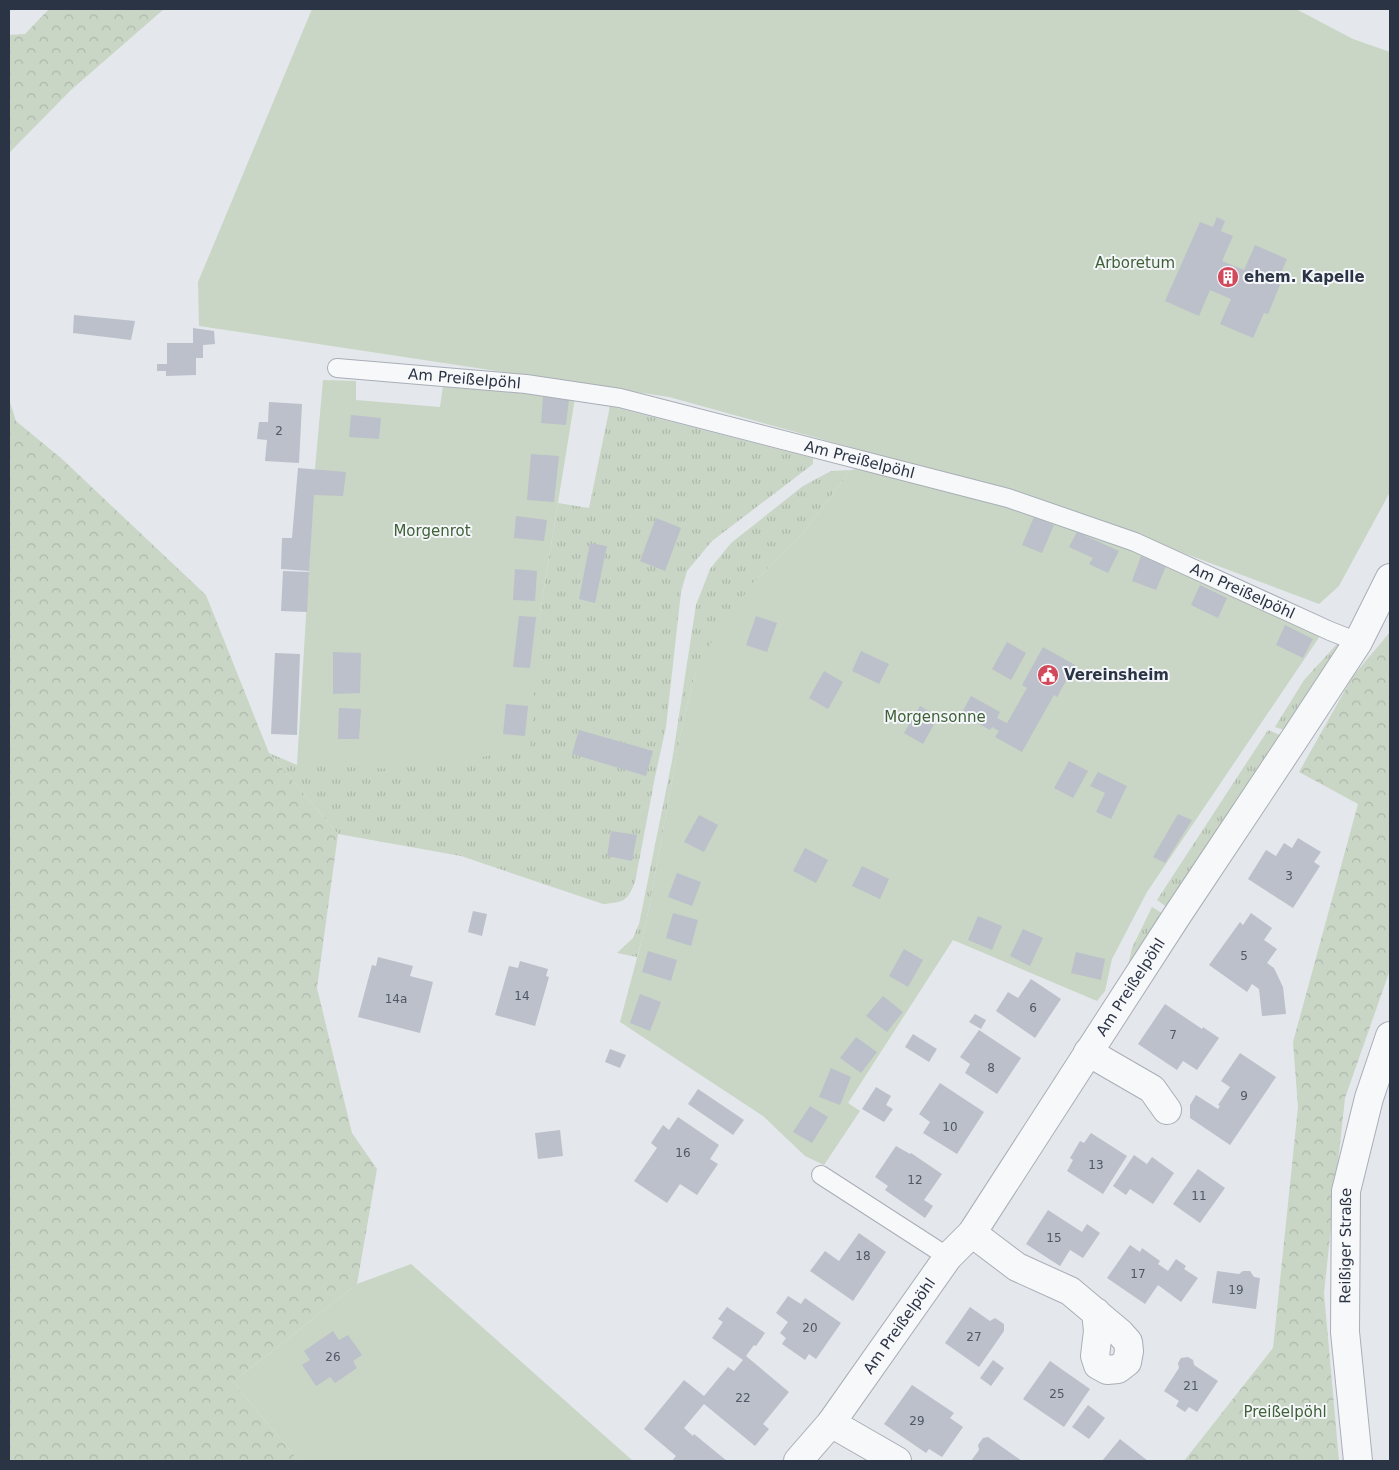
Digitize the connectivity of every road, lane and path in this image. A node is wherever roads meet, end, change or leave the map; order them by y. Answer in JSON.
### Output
{"nodes":[{"id":1,"x":337,"y":368,"type":"dead end"},
{"id":2,"x":1390,"y":578,"type":"edge"},
{"id":3,"x":1358,"y":642,"type":"junction"},
{"id":4,"x":1390,"y":1036,"type":"edge"},
{"id":5,"x":1088,"y":1052,"type":"junction"},
{"id":6,"x":1167,"y":1110,"type":"dead end"},
{"id":7,"x":821,"y":1175,"type":"dead end"},
{"id":8,"x":972,"y":1233,"type":"junction"},
{"id":9,"x":948,"y":1257,"type":"junction"},
{"id":10,"x":1096,"y":1312,"type":"dead end"},
{"id":11,"x":831,"y":1423,"type":"junction"},
{"id":12,"x":798,"y":1461,"type":"edge"},
{"id":13,"x":897,"y":1461,"type":"edge"},
{"id":14,"x":1358,"y":1461,"type":"edge"}],
"edges":[{"from":1,"to":3,"type":"lane","name":"Am Preißelpöhl"},
{"from":2,"to":3,"type":"street","name":"Am Preißelpöhl"},
{"from":3,"to":5,"type":"street","name":"Am Preißelpöhl"},
{"from":4,"to":14,"type":"street","name":"Reißiger Straße"},
{"from":5,"to":6,"type":"street"},
{"from":5,"to":8,"type":"street","name":"Am Preißelpöhl"},
{"from":7,"to":9,"type":"lane"},
{"from":8,"to":9,"type":"street","name":"Am Preißelpöhl"},
{"from":8,"to":10,"type":"street"},
{"from":9,"to":11,"type":"street","name":"Am Preißelpöhl"},
{"from":11,"to":12,"type":"street","name":"Am Preißelpöhl"},
{"from":11,"to":13,"type":"street"}]}
